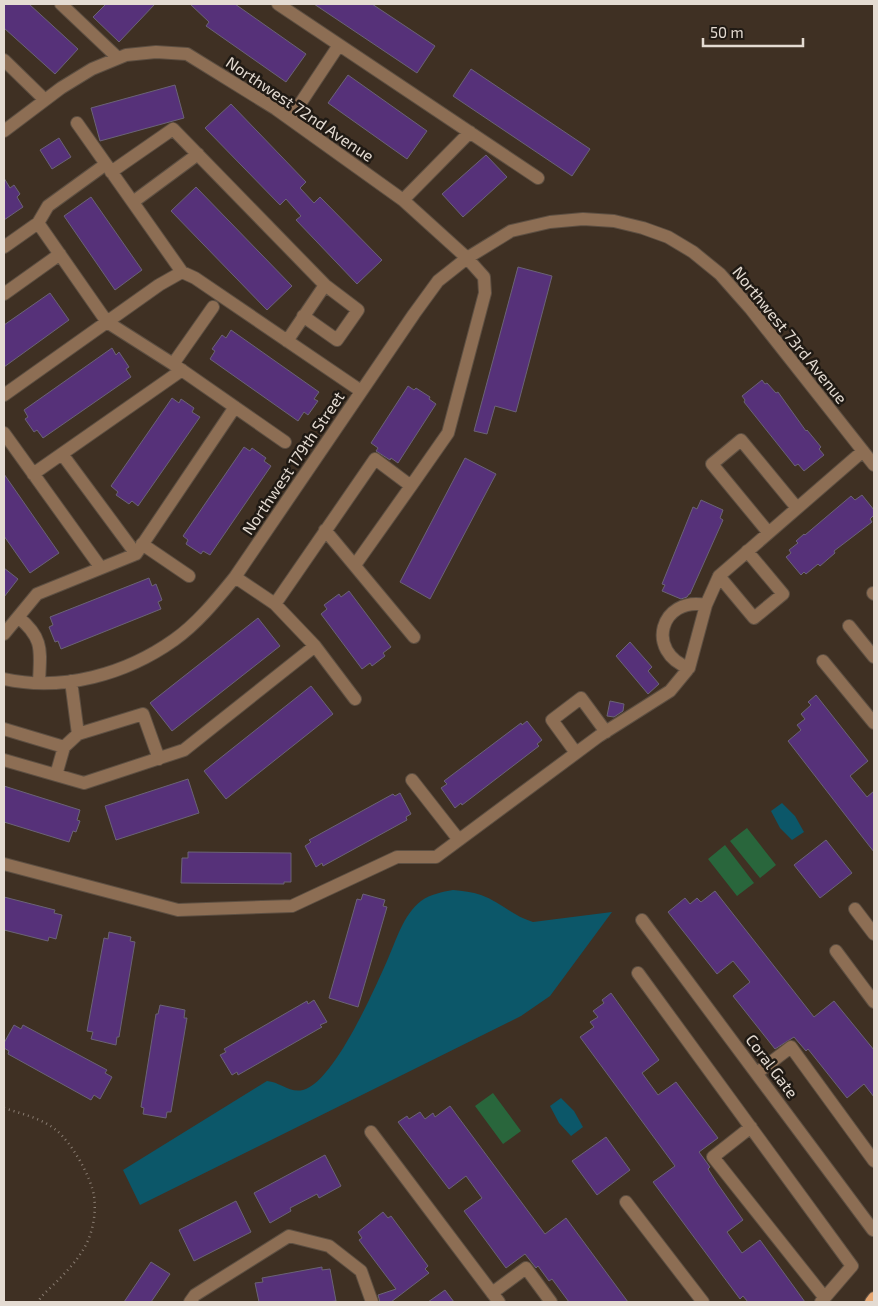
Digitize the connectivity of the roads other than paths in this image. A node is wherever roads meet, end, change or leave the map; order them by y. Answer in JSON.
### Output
{"nodes":[{"id":1,"x":278,"y":4,"type":"edge"},
{"id":2,"x":68,"y":6,"type":"edge"},
{"id":3,"x":339,"y":45,"type":"junction"},
{"id":4,"x":118,"y":58,"type":"junction"},
{"id":5,"x":4,"y":60,"type":"edge"},
{"id":6,"x":45,"y":100,"type":"junction"},
{"id":7,"x":290,"y":118,"type":"junction"},
{"id":8,"x":77,"y":123,"type":"dead end"},
{"id":9,"x":4,"y":131,"type":"edge"},
{"id":10,"x":470,"y":132,"type":"junction"},
{"id":11,"x":198,"y":154,"type":"junction"},
{"id":12,"x":109,"y":168,"type":"junction"},
{"id":13,"x":538,"y":178,"type":"dead end"},
{"id":14,"x":403,"y":200,"type":"junction"},
{"id":15,"x":133,"y":202,"type":"junction"},
{"id":16,"x":583,"y":219,"type":"joint"},
{"id":17,"x":38,"y":223,"type":"junction"},
{"id":18,"x":4,"y":247,"type":"edge"},
{"id":19,"x":60,"y":254,"type":"junction"},
{"id":20,"x":466,"y":258,"type":"junction"},
{"id":21,"x":182,"y":272,"type":"junction"},
{"id":22,"x":325,"y":284,"type":"junction"},
{"id":23,"x":4,"y":294,"type":"edge"},
{"id":24,"x":213,"y":307,"type":"dead end"},
{"id":25,"x":303,"y":316,"type":"junction"},
{"id":26,"x":107,"y":322,"type":"junction"},
{"id":27,"x":287,"y":341,"type":"junction"},
{"id":28,"x":178,"y":367,"type":"junction"},
{"id":29,"x":361,"y":391,"type":"junction"},
{"id":30,"x":4,"y":395,"type":"edge"},
{"id":31,"x":235,"y":407,"type":"junction"},
{"id":32,"x":4,"y":433,"type":"edge"},
{"id":33,"x":285,"y":442,"type":"dead end"},
{"id":34,"x":863,"y":451,"type":"junction"},
{"id":35,"x":62,"y":454,"type":"junction"},
{"id":36,"x":874,"y":465,"type":"edge"},
{"id":37,"x":33,"y":474,"type":"junction"},
{"id":38,"x":411,"y":486,"type":"junction"},
{"id":39,"x":797,"y":508,"type":"junction"},
{"id":40,"x":325,"y":530,"type":"junction"},
{"id":41,"x":768,"y":532,"type":"junction"},
{"id":42,"x":139,"y":549,"type":"junction"},
{"id":43,"x":747,"y":551,"type":"junction"},
{"id":44,"x":356,"y":565,"type":"junction"},
{"id":45,"x":101,"y":568,"type":"junction"},
{"id":46,"x":189,"y":576,"type":"dead end"},
{"id":47,"x":719,"y":576,"type":"junction"},
{"id":48,"x":235,"y":577,"type":"junction"},
{"id":49,"x":275,"y":604,"type":"junction"},
{"id":50,"x":706,"y":605,"type":"junction"},
{"id":51,"x":18,"y":617,"type":"junction"},
{"id":52,"x":849,"y":626,"type":"dead end"},
{"id":53,"x":4,"y":634,"type":"edge"},
{"id":54,"x":414,"y":638,"type":"dead end"},
{"id":55,"x":316,"y":646,"type":"junction"},
{"id":56,"x":874,"y":657,"type":"edge"},
{"id":57,"x":823,"y":661,"type":"dead end"},
{"id":58,"x":689,"y":668,"type":"junction"},
{"id":59,"x":4,"y":679,"type":"edge"},
{"id":60,"x":72,"y":681,"type":"junction"},
{"id":61,"x":39,"y":684,"type":"junction"},
{"id":62,"x":355,"y":699,"type":"dead end"},
{"id":63,"x":874,"y":722,"type":"edge"},
{"id":64,"x":4,"y":729,"type":"edge"},
{"id":65,"x":606,"y":732,"type":"junction"},
{"id":66,"x":78,"y":734,"type":"junction"},
{"id":67,"x":64,"y":747,"type":"junction"},
{"id":68,"x":576,"y":753,"type":"junction"},
{"id":69,"x":159,"y":759,"type":"junction"},
{"id":70,"x":4,"y":760,"type":"edge"},
{"id":71,"x":56,"y":775,"type":"junction"},
{"id":72,"x":412,"y":780,"type":"dead end"},
{"id":73,"x":459,"y":840,"type":"junction"},
{"id":74,"x":4,"y":864,"type":"edge"},
{"id":75,"x":855,"y":908,"type":"dead end"},
{"id":76,"x":642,"y":920,"type":"dead end"},
{"id":77,"x":874,"y":934,"type":"edge"},
{"id":78,"x":836,"y":951,"type":"dead end"},
{"id":79,"x":638,"y":972,"type":"dead end"},
{"id":80,"x":874,"y":1002,"type":"edge"},
{"id":81,"x":757,"y":1072,"type":"junction"},
{"id":82,"x":750,"y":1127,"type":"junction"},
{"id":83,"x":371,"y":1132,"type":"dead end"},
{"id":84,"x":874,"y":1160,"type":"edge"},
{"id":85,"x":626,"y":1202,"type":"dead end"},
{"id":86,"x":874,"y":1229,"type":"edge"},
{"id":87,"x":495,"y":1298,"type":"edge"},
{"id":88,"x":874,"y":1298,"type":"edge"},
{"id":89,"x":823,"y":1300,"type":"edge"},
{"id":90,"x":190,"y":1302,"type":"edge"},
{"id":91,"x":372,"y":1302,"type":"edge"},
{"id":92,"x":551,"y":1302,"type":"edge"},
{"id":93,"x":703,"y":1302,"type":"edge"},
{"id":94,"x":871,"y":1302,"type":"edge"}],
"edges":[{"from":1,"to":3,"type":"street"},
{"from":2,"to":4,"type":"street"},
{"from":3,"to":7,"type":"street"},
{"from":3,"to":10,"type":"street"},
{"from":4,"to":6,"type":"street","name":"Northwest 72nd Avenue"},
{"from":4,"to":7,"type":"street","name":"Northwest 72nd Avenue"},
{"from":5,"to":6,"type":"street"},
{"from":6,"to":9,"type":"street","name":"Northwest 72nd Avenue"},
{"from":7,"to":14,"type":"street","name":"Northwest 72nd Avenue"},
{"from":8,"to":12,"type":"street"},
{"from":10,"to":13,"type":"street"},
{"from":10,"to":14,"type":"street"},
{"from":11,"to":12,"type":"street"},
{"from":11,"to":15,"type":"street"},
{"from":11,"to":22,"type":"street"},
{"from":12,"to":15,"type":"street"},
{"from":12,"to":17,"type":"street"},
{"from":14,"to":20,"type":"street","name":"Northwest 72nd Avenue"},
{"from":15,"to":21,"type":"street"},
{"from":16,"to":20,"type":"street","name":"Northwest 179th Street"},
{"from":16,"to":34,"type":"street","name":"Northwest 73rd Avenue"},
{"from":17,"to":18,"type":"street"},
{"from":17,"to":19,"type":"street"},
{"from":19,"to":23,"type":"street"},
{"from":19,"to":26,"type":"street"},
{"from":20,"to":29,"type":"street","name":"Northwest 179th Street"},
{"from":20,"to":38,"type":"street","name":"Northwest 72nd Avenue"},
{"from":21,"to":26,"type":"street"},
{"from":21,"to":27,"type":"street"},
{"from":22,"to":25,"type":"street"},
{"from":22,"to":25,"type":"street"},
{"from":24,"to":28,"type":"street"},
{"from":25,"to":27,"type":"street"},
{"from":26,"to":28,"type":"street"},
{"from":26,"to":30,"type":"street"},
{"from":27,"to":29,"type":"street"},
{"from":28,"to":31,"type":"street"},
{"from":28,"to":35,"type":"street"},
{"from":29,"to":48,"type":"street","name":"Northwest 179th Street"},
{"from":31,"to":33,"type":"street"},
{"from":31,"to":42,"type":"street"},
{"from":32,"to":37,"type":"street"},
{"from":34,"to":36,"type":"street","name":"Northwest 73rd Avenue"},
{"from":34,"to":39,"type":"street"},
{"from":35,"to":37,"type":"street"},
{"from":35,"to":42,"type":"street"},
{"from":37,"to":45,"type":"street"},
{"from":38,"to":40,"type":"street"},
{"from":38,"to":44,"type":"street","name":"Northwest 72nd Avenue"},
{"from":39,"to":41,"type":"street"},
{"from":39,"to":41,"type":"street"},
{"from":40,"to":44,"type":"street"},
{"from":40,"to":49,"type":"street"},
{"from":41,"to":43,"type":"street"},
{"from":42,"to":45,"type":"street"},
{"from":42,"to":46,"type":"street"},
{"from":43,"to":47,"type":"street"},
{"from":43,"to":47,"type":"street"},
{"from":44,"to":54,"type":"street"},
{"from":45,"to":51,"type":"street"},
{"from":47,"to":50,"type":"street"},
{"from":48,"to":49,"type":"street"},
{"from":48,"to":60,"type":"street","name":"Northwest 179th Street"},
{"from":49,"to":55,"type":"street"},
{"from":50,"to":58,"type":"street"},
{"from":50,"to":58,"type":"street"},
{"from":51,"to":53,"type":"street"},
{"from":51,"to":61,"type":"street"},
{"from":52,"to":56,"type":"street"},
{"from":55,"to":62,"type":"street"},
{"from":55,"to":69,"type":"street"},
{"from":57,"to":63,"type":"street"},
{"from":58,"to":65,"type":"street"},
{"from":59,"to":61,"type":"street","name":"Northwest 179th Street"},
{"from":60,"to":61,"type":"street","name":"Northwest 179th Street"},
{"from":60,"to":66,"type":"street"},
{"from":64,"to":67,"type":"street"},
{"from":65,"to":68,"type":"street"},
{"from":65,"to":68,"type":"street"},
{"from":66,"to":67,"type":"street"},
{"from":66,"to":69,"type":"street"},
{"from":67,"to":71,"type":"street"},
{"from":68,"to":73,"type":"street"},
{"from":69,"to":71,"type":"street"},
{"from":70,"to":71,"type":"street"},
{"from":72,"to":73,"type":"street"},
{"from":73,"to":74,"type":"street"},
{"from":75,"to":77,"type":"street"},
{"from":76,"to":81,"type":"street","name":"Coral Gate"},
{"from":78,"to":80,"type":"street"},
{"from":79,"to":82,"type":"street"},
{"from":81,"to":84,"type":"street"},
{"from":81,"to":86,"type":"street","name":"Coral Gate"},
{"from":82,"to":89,"type":"street"},
{"from":82,"to":89,"type":"street"},
{"from":83,"to":87,"type":"street"},
{"from":85,"to":93,"type":"street"},
{"from":87,"to":92,"type":"street"},
{"from":88,"to":94,"type":"main road"},
{"from":90,"to":91,"type":"street"}]}
